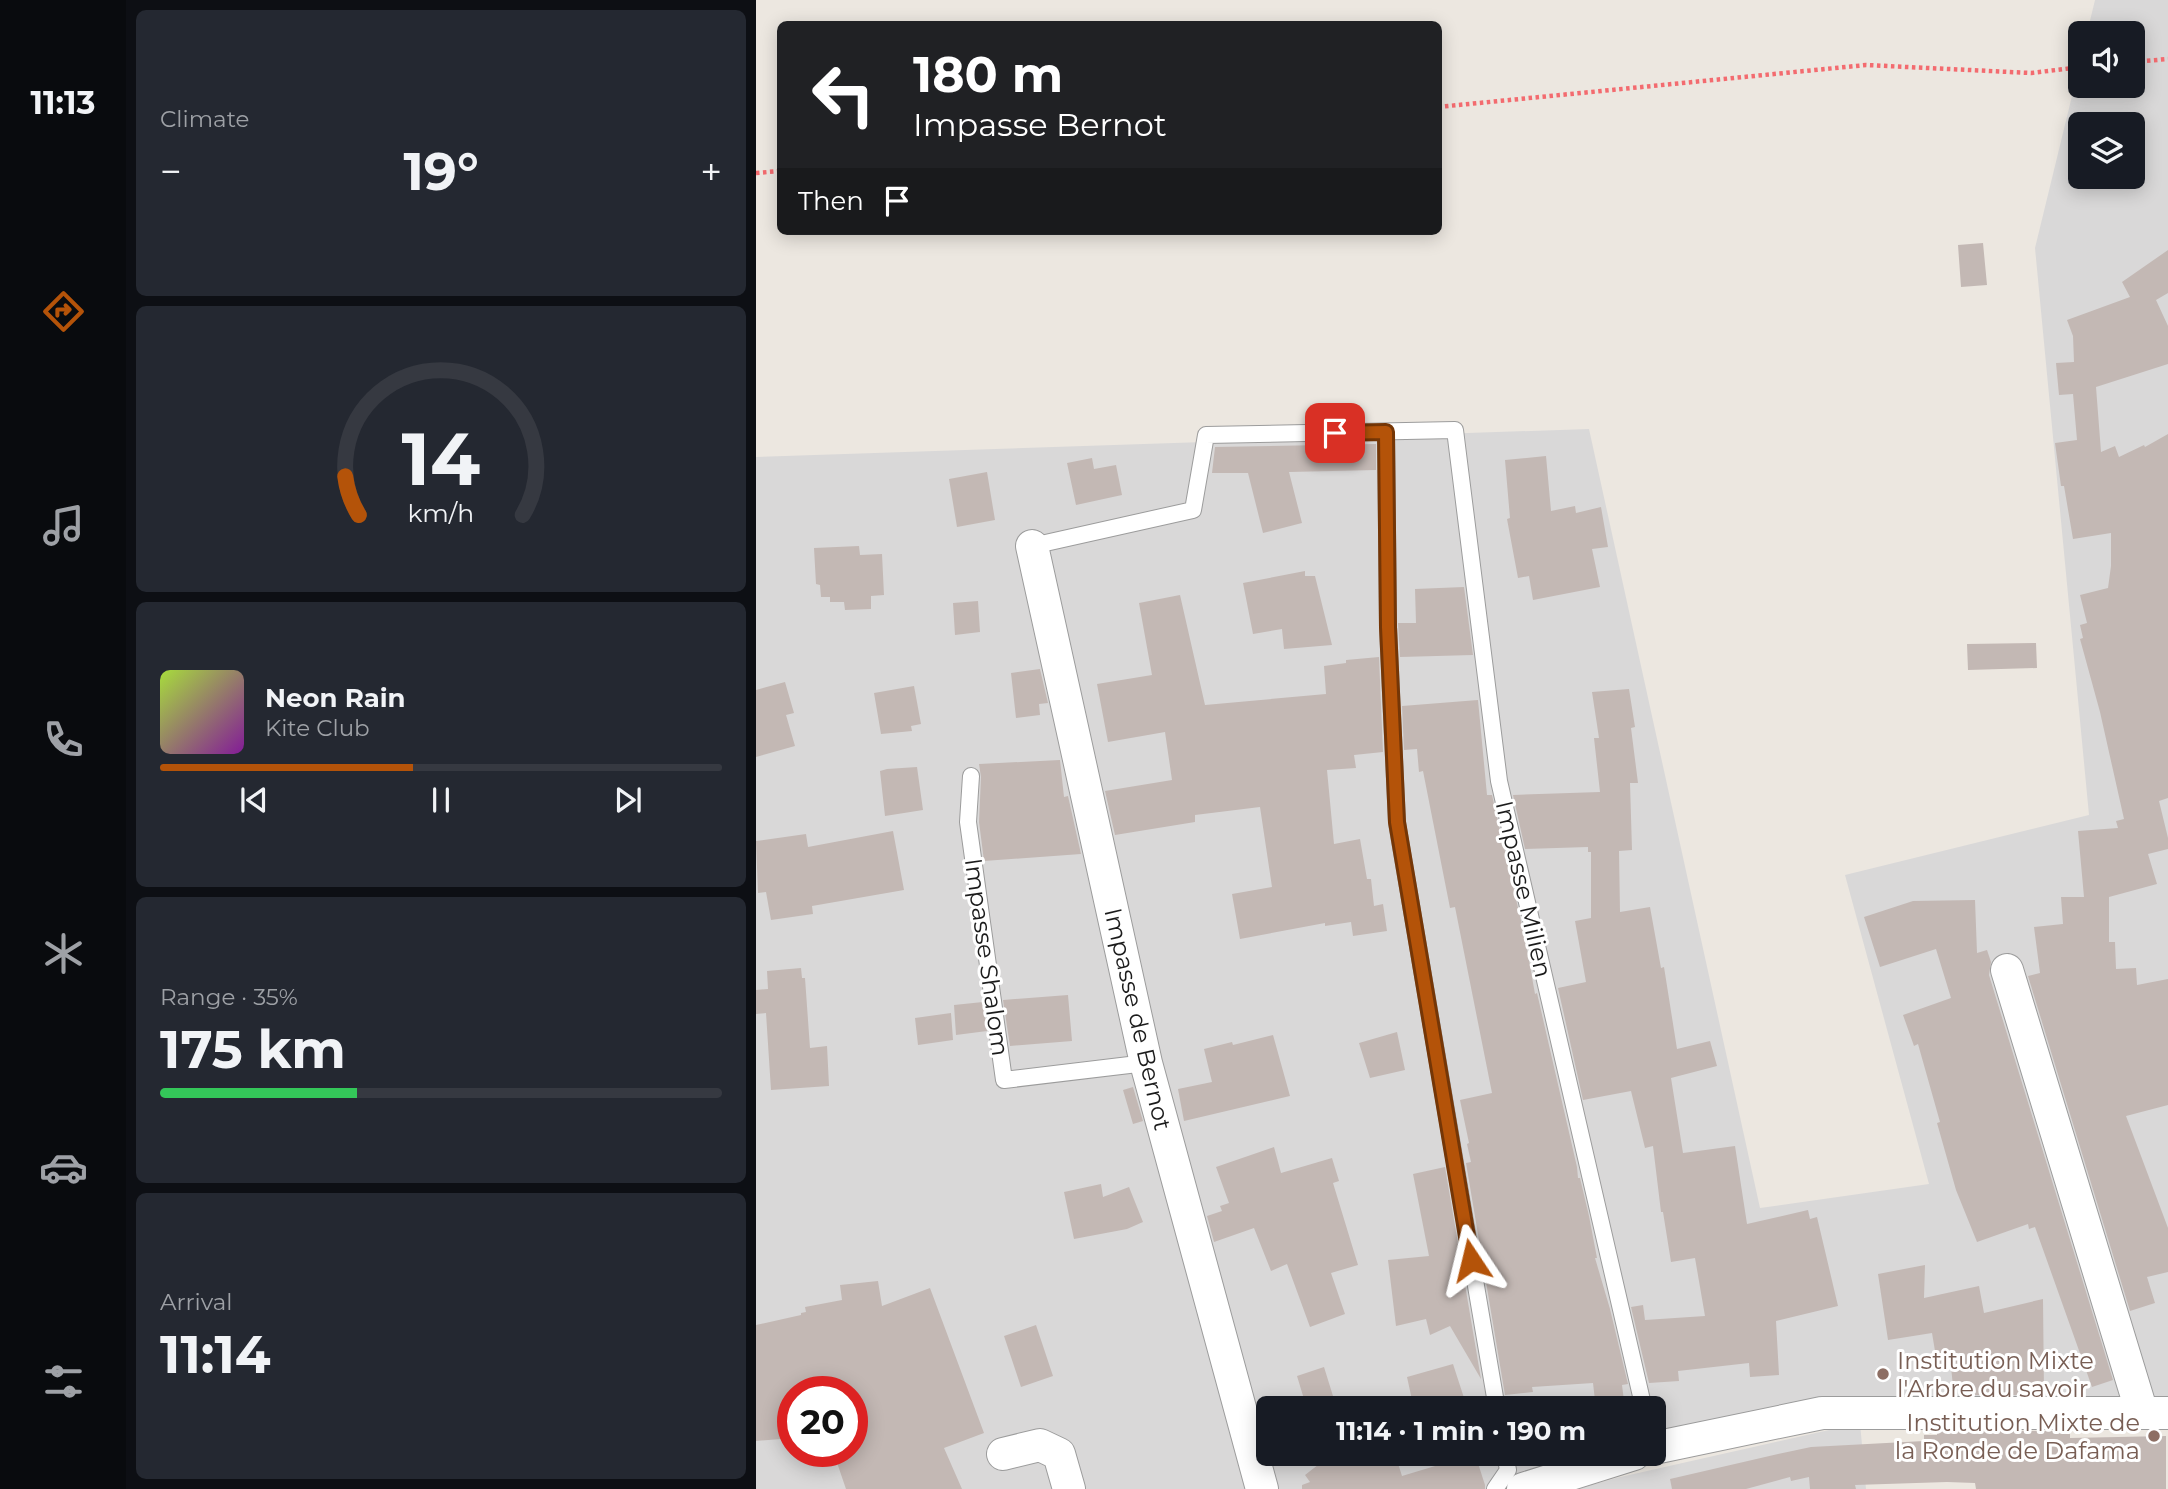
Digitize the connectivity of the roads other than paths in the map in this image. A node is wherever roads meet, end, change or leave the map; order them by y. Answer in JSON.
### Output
{"nodes":[{"id":1,"x":1386,"y":432,"type":"junction"},
{"id":2,"x":1032,"y":545,"type":"joint"},
{"id":3,"x":971,"y":776,"type":"dead end"},
{"id":4,"x":2007,"y":970,"type":"dead end"},
{"id":5,"x":1146,"y":1063,"type":"junction"},
{"id":6,"x":1495,"y":1396,"type":"edge"},
{"id":7,"x":1641,"y":1396,"type":"edge"},
{"id":8,"x":2155,"y":1413,"type":"edge"},
{"id":9,"x":1666,"y":1446,"type":"edge"},
{"id":10,"x":1003,"y":1454,"type":"dead end"},
{"id":11,"x":1507,"y":1466,"type":"edge"},
{"id":12,"x":1596,"y":1466,"type":"edge"},
{"id":13,"x":1069,"y":1489,"type":"edge"},
{"id":14,"x":1262,"y":1489,"type":"edge"},
{"id":15,"x":1495,"y":1489,"type":"edge"},
{"id":16,"x":1523,"y":1489,"type":"edge"}],
"edges":[{"from":1,"to":2,"type":"lane"},
{"from":1,"to":6,"type":"lane"},
{"from":1,"to":7,"type":"lane","name":"Impasse Milien"},
{"from":2,"to":5,"type":"street","name":"Impasse de Bernot"},
{"from":3,"to":5,"type":"lane","name":"Impasse Shalom"},
{"from":4,"to":8,"type":"street"},
{"from":5,"to":14,"type":"street","name":"Impasse de Bernot"},
{"from":8,"to":9,"type":"street"},
{"from":10,"to":13,"type":"street"},
{"from":11,"to":15,"type":"lane"},
{"from":12,"to":16,"type":"street"}]}
